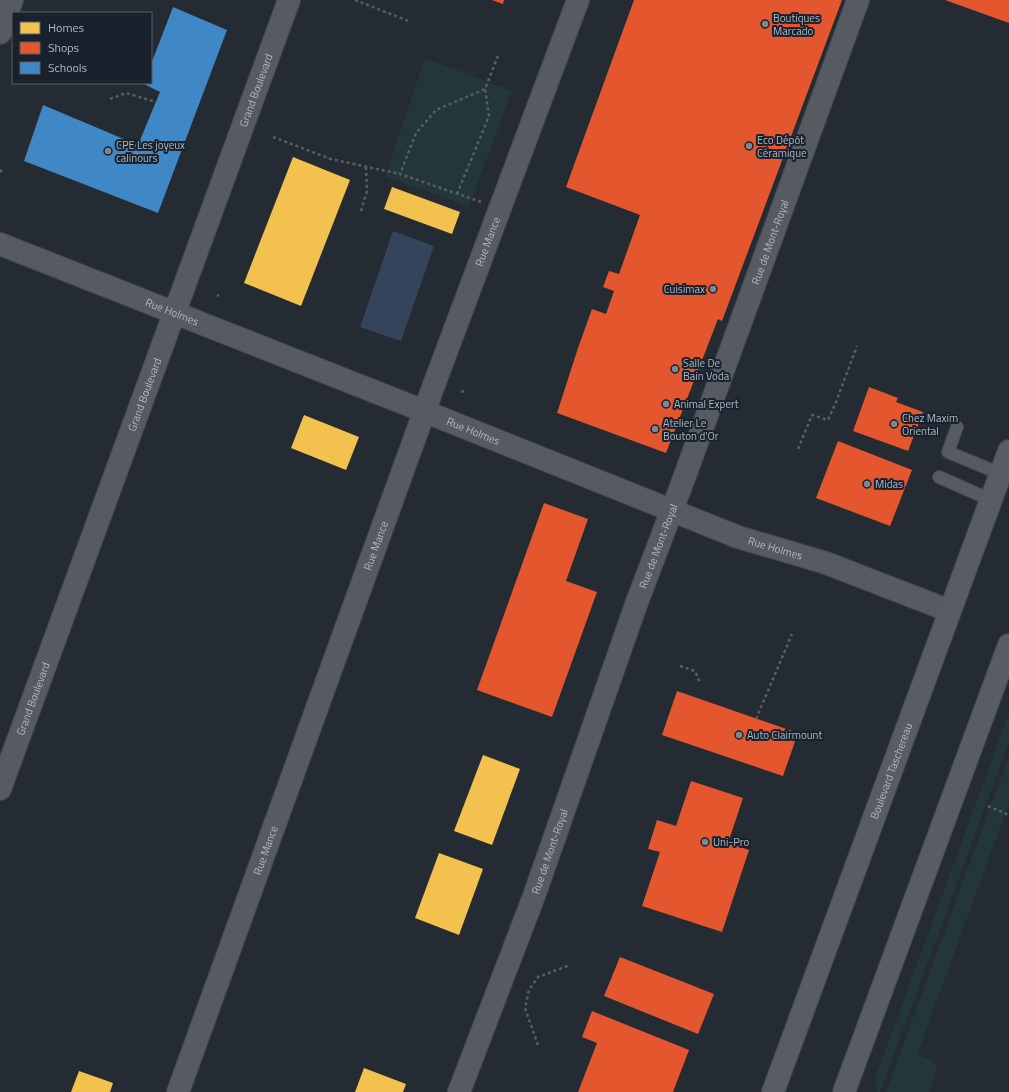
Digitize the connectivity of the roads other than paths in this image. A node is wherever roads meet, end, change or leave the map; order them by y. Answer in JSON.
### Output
{"nodes":[{"id":1,"x":12,"y":0,"type":"edge"},
{"id":2,"x":289,"y":0,"type":"edge"},
{"id":3,"x":578,"y":0,"type":"edge"},
{"id":4,"x":858,"y":0,"type":"edge"},
{"id":5,"x":0,"y":32,"type":"edge"},
{"id":6,"x":0,"y":244,"type":"edge"},
{"id":7,"x":175,"y":312,"type":"junction"},
{"id":8,"x":425,"y":411,"type":"junction"},
{"id":9,"x":957,"y":427,"type":"dead end"},
{"id":10,"x":1009,"y":451,"type":"edge"},
{"id":11,"x":1001,"y":474,"type":"junction"},
{"id":12,"x":938,"y":477,"type":"dead end"},
{"id":13,"x":991,"y":500,"type":"junction"},
{"id":14,"x":672,"y":511,"type":"junction"},
{"id":15,"x":950,"y":611,"type":"junction"},
{"id":16,"x":1009,"y":645,"type":"edge"},
{"id":17,"x":0,"y":789,"type":"edge"},
{"id":18,"x":178,"y":1092,"type":"edge"},
{"id":19,"x":460,"y":1092,"type":"edge"},
{"id":20,"x":773,"y":1092,"type":"edge"},
{"id":21,"x":844,"y":1092,"type":"edge"}],
"edges":[{"from":1,"to":5,"type":"street"},
{"from":2,"to":7,"type":"street","name":"Grand Boulevard"},
{"from":3,"to":8,"type":"street","name":"Rue Mance"},
{"from":4,"to":14,"type":"street","name":"Rue de Mont-Royal"},
{"from":6,"to":7,"type":"street","name":"Rue Holmes"},
{"from":7,"to":8,"type":"street","name":"Rue Holmes"},
{"from":7,"to":17,"type":"street","name":"Grand Boulevard"},
{"from":8,"to":14,"type":"street","name":"Rue Holmes"},
{"from":8,"to":18,"type":"street","name":"Rue Mance"},
{"from":9,"to":11,"type":"lane"},
{"from":10,"to":11,"type":"main road","name":"Boulevard Taschereau"},
{"from":11,"to":13,"type":"main road","name":"Boulevard Taschereau"},
{"from":12,"to":13,"type":"lane"},
{"from":13,"to":15,"type":"main road","name":"Boulevard Taschereau"},
{"from":14,"to":15,"type":"street","name":"Rue Holmes"},
{"from":14,"to":19,"type":"street","name":"Rue de Mont-Royal"},
{"from":15,"to":20,"type":"main road","name":"Boulevard Taschereau"},
{"from":16,"to":21,"type":"main road"}]}
